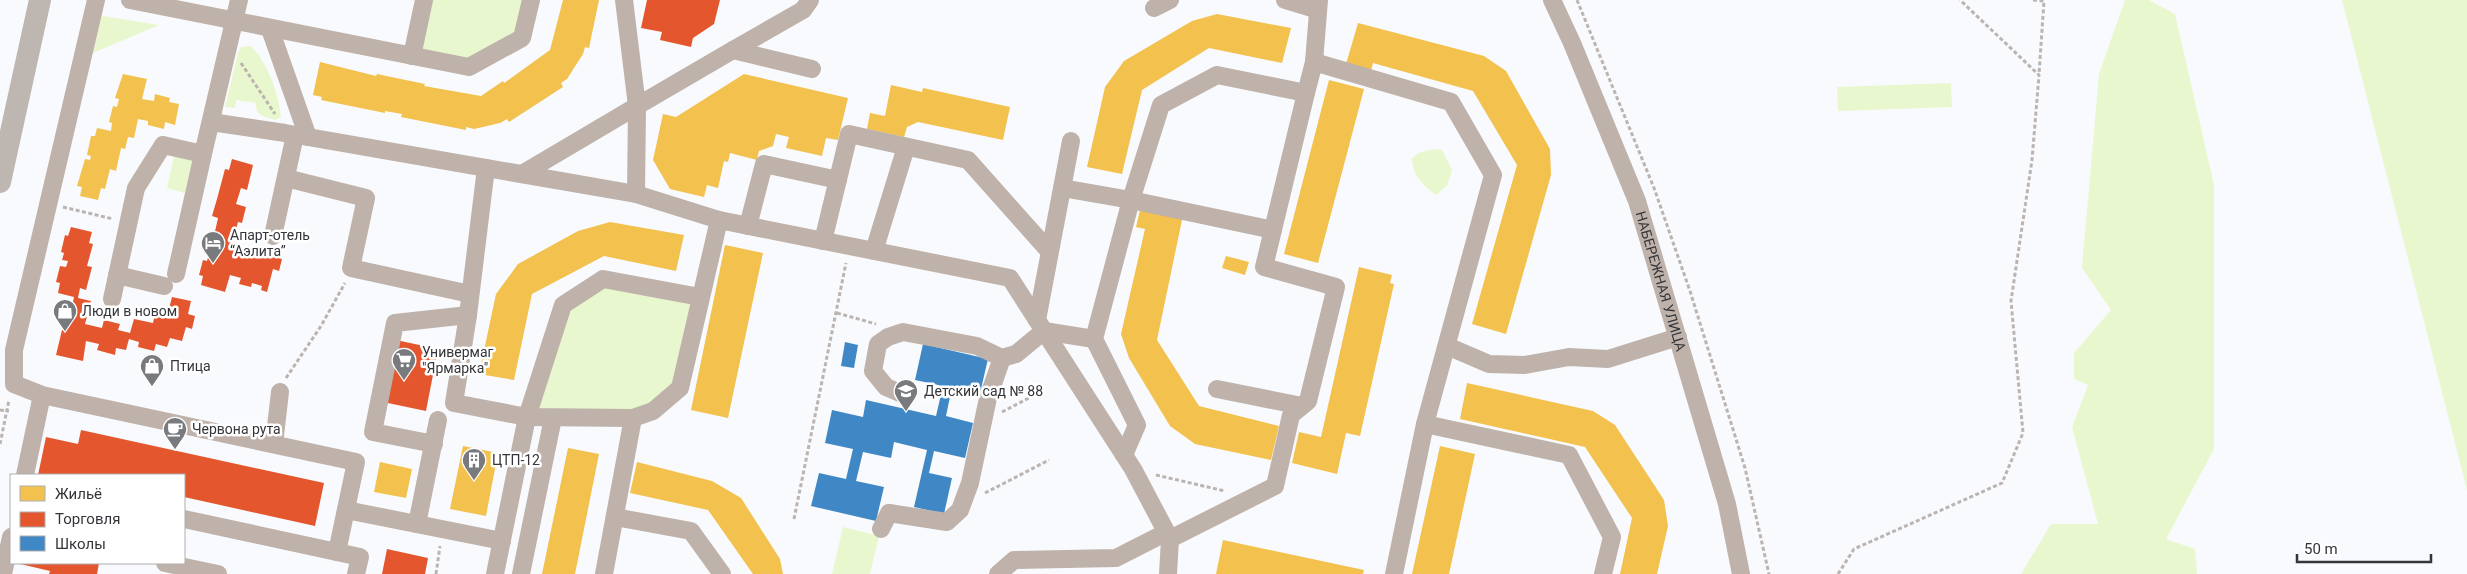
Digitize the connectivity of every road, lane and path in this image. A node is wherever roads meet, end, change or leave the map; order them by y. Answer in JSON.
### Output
{"nodes":[{"id":1,"x":40,"y":0,"type":"edge"},
{"id":2,"x":96,"y":0,"type":"edge"},
{"id":3,"x":239,"y":0,"type":"edge"},
{"id":4,"x":424,"y":0,"type":"edge"},
{"id":5,"x":531,"y":0,"type":"edge"},
{"id":6,"x":624,"y":0,"type":"edge"},
{"id":7,"x":810,"y":0,"type":"edge"},
{"id":8,"x":1285,"y":0,"type":"edge"},
{"id":9,"x":1552,"y":0,"type":"edge"},
{"id":10,"x":1577,"y":0,"type":"edge"},
{"id":11,"x":1960,"y":0,"type":"edge"},
{"id":12,"x":2033,"y":0,"type":"edge"},
{"id":13,"x":139,"y":1,"type":"edge"},
{"id":14,"x":2044,"y":1,"type":"edge"},
{"id":15,"x":1319,"y":5,"type":"edge"},
{"id":16,"x":234,"y":22,"type":"junction"},
{"id":17,"x":270,"y":29,"type":"junction"},
{"id":18,"x":229,"y":46,"type":"junction"},
{"id":19,"x":733,"y":50,"type":"junction"},
{"id":20,"x":412,"y":56,"type":"junction"},
{"id":21,"x":1314,"y":62,"type":"junction"},
{"id":22,"x":812,"y":69,"type":"dead end"},
{"id":23,"x":2039,"y":74,"type":"junction"},
{"id":24,"x":1306,"y":93,"type":"junction"},
{"id":25,"x":638,"y":106,"type":"junction"},
{"id":26,"x":211,"y":122,"type":"junction"},
{"id":27,"x":296,"y":135,"type":"junction"},
{"id":28,"x":1071,"y":141,"type":"dead end"},
{"id":29,"x":906,"y":147,"type":"junction"},
{"id":30,"x":203,"y":154,"type":"junction"},
{"id":31,"x":486,"y":168,"type":"junction"},
{"id":32,"x":522,"y":174,"type":"junction"},
{"id":33,"x":286,"y":178,"type":"junction"},
{"id":34,"x":838,"y":180,"type":"junction"},
{"id":35,"x":0,"y":182,"type":"edge"},
{"id":36,"x":1062,"y":188,"type":"junction"},
{"id":37,"x":636,"y":194,"type":"junction"},
{"id":38,"x":1132,"y":200,"type":"junction"},
{"id":39,"x":48,"y":204,"type":"junction"},
{"id":40,"x":719,"y":220,"type":"junction"},
{"id":41,"x":128,"y":222,"type":"junction"},
{"id":42,"x":748,"y":226,"type":"junction"},
{"id":43,"x":1272,"y":230,"type":"junction"},
{"id":44,"x":273,"y":236,"type":"dead end"},
{"id":45,"x":823,"y":241,"type":"junction"},
{"id":46,"x":850,"y":246,"type":"junction"},
{"id":47,"x":874,"y":251,"type":"junction"},
{"id":48,"x":1049,"y":251,"type":"junction"},
{"id":49,"x":351,"y":268,"type":"junction"},
{"id":50,"x":117,"y":274,"type":"junction"},
{"id":51,"x":470,"y":294,"type":"junction"},
{"id":52,"x":700,"y":297,"type":"junction"},
{"id":53,"x":112,"y":299,"type":"dead end"},
{"id":54,"x":837,"y":313,"type":"junction"},
{"id":55,"x":468,"y":315,"type":"junction"},
{"id":56,"x":1040,"y":325,"type":"junction"},
{"id":57,"x":903,"y":332,"type":"junction"},
{"id":58,"x":1678,"y":337,"type":"junction"},
{"id":59,"x":1094,"y":339,"type":"junction"},
{"id":60,"x":1447,"y":346,"type":"junction"},
{"id":61,"x":1002,"y":358,"type":"junction"},
{"id":62,"x":282,"y":387,"type":"joint"},
{"id":63,"x":1217,"y":389,"type":"dead end"},
{"id":64,"x":900,"y":393,"type":"dead end"},
{"id":65,"x":42,"y":395,"type":"junction"},
{"id":66,"x":1029,"y":398,"type":"dead end"},
{"id":67,"x":9,"y":399,"type":"dead end"},
{"id":68,"x":1302,"y":406,"type":"junction"},
{"id":69,"x":0,"y":410,"type":"edge"},
{"id":70,"x":9,"y":411,"type":"junction"},
{"id":71,"x":527,"y":417,"type":"junction"},
{"id":72,"x":553,"y":418,"type":"junction"},
{"id":73,"x":633,"y":418,"type":"junction"},
{"id":74,"x":438,"y":420,"type":"dead end"},
{"id":75,"x":983,"y":421,"type":"junction"},
{"id":76,"x":1425,"y":424,"type":"junction"},
{"id":77,"x":0,"y":444,"type":"edge"},
{"id":78,"x":274,"y":444,"type":"junction"},
{"id":79,"x":434,"y":444,"type":"junction"},
{"id":80,"x":1049,"y":460,"type":"dead end"},
{"id":81,"x":1128,"y":462,"type":"junction"},
{"id":82,"x":25,"y":474,"type":"edge"},
{"id":83,"x":1254,"y":498,"type":"junction"},
{"id":84,"x":962,"y":505,"type":"junction"},
{"id":85,"x":346,"y":510,"type":"junction"},
{"id":86,"x":615,"y":517,"type":"junction"},
{"id":87,"x":794,"y":519,"type":"dead end"},
{"id":88,"x":185,"y":520,"type":"edge"},
{"id":89,"x":417,"y":524,"type":"junction"},
{"id":90,"x":881,"y":529,"type":"dead end"},
{"id":91,"x":1168,"y":536,"type":"junction"},
{"id":92,"x":502,"y":541,"type":"junction"},
{"id":93,"x":10,"y":542,"type":"edge"},
{"id":94,"x":337,"y":552,"type":"junction"},
{"id":95,"x":170,"y":564,"type":"edge"},
{"id":96,"x":3,"y":574,"type":"edge"},
{"id":97,"x":218,"y":574,"type":"edge"},
{"id":98,"x":356,"y":574,"type":"edge"},
{"id":99,"x":495,"y":574,"type":"edge"},
{"id":100,"x":521,"y":574,"type":"edge"},
{"id":101,"x":604,"y":574,"type":"edge"},
{"id":102,"x":722,"y":574,"type":"edge"},
{"id":103,"x":998,"y":574,"type":"edge"},
{"id":104,"x":1168,"y":574,"type":"edge"},
{"id":105,"x":1394,"y":574,"type":"edge"},
{"id":106,"x":1603,"y":574,"type":"edge"},
{"id":107,"x":1741,"y":574,"type":"edge"},
{"id":108,"x":1770,"y":574,"type":"edge"},
{"id":109,"x":1838,"y":574,"type":"edge"}],
"edges":[{"from":1,"to":35,"type":"main road"},
{"from":2,"to":39,"type":"street"},
{"from":3,"to":16,"type":"street"},
{"from":4,"to":20,"type":"street"},
{"from":5,"to":20,"type":"street"},
{"from":6,"to":25,"type":"street"},
{"from":7,"to":19,"type":"street"},
{"from":8,"to":15,"type":"street"},
{"from":9,"to":58,"type":"street","name":"НАБЕРЕЖНАЯ УЛИЦА"},
{"from":10,"to":108,"type":"path"},
{"from":11,"to":23,"type":"path"},
{"from":12,"to":14,"type":"path"},
{"from":13,"to":16,"type":"street"},
{"from":14,"to":23,"type":"path"},
{"from":15,"to":21,"type":"street"},
{"from":16,"to":17,"type":"street"},
{"from":16,"to":18,"type":"street"},
{"from":17,"to":20,"type":"street"},
{"from":17,"to":27,"type":"street"},
{"from":18,"to":26,"type":"street"},
{"from":18,"to":27,"type":"path"},
{"from":19,"to":22,"type":"street"},
{"from":19,"to":25,"type":"street"},
{"from":21,"to":24,"type":"street"},
{"from":21,"to":60,"type":"street"},
{"from":23,"to":109,"type":"path"},
{"from":24,"to":38,"type":"street"},
{"from":24,"to":43,"type":"street"},
{"from":25,"to":32,"type":"street"},
{"from":25,"to":37,"type":"street"},
{"from":26,"to":27,"type":"street"},
{"from":26,"to":30,"type":"street"},
{"from":27,"to":31,"type":"street"},
{"from":27,"to":33,"type":"street"},
{"from":28,"to":36,"type":"street"},
{"from":29,"to":34,"type":"street"},
{"from":29,"to":47,"type":"street"},
{"from":29,"to":48,"type":"street"},
{"from":30,"to":41,"type":"street"},
{"from":30,"to":50,"type":"street"},
{"from":31,"to":32,"type":"street"},
{"from":31,"to":51,"type":"street"},
{"from":32,"to":37,"type":"street"},
{"from":33,"to":44,"type":"street"},
{"from":33,"to":49,"type":"street"},
{"from":34,"to":42,"type":"street"},
{"from":34,"to":45,"type":"street"},
{"from":36,"to":38,"type":"street"},
{"from":36,"to":48,"type":"street"},
{"from":37,"to":40,"type":"street"},
{"from":38,"to":43,"type":"street"},
{"from":38,"to":59,"type":"street"},
{"from":39,"to":41,"type":"path"},
{"from":39,"to":65,"type":"street"},
{"from":40,"to":42,"type":"street"},
{"from":40,"to":52,"type":"street"},
{"from":41,"to":50,"type":"street"},
{"from":42,"to":45,"type":"street"},
{"from":43,"to":68,"type":"street"},
{"from":45,"to":46,"type":"street"},
{"from":46,"to":47,"type":"street"},
{"from":46,"to":54,"type":"path"},
{"from":47,"to":56,"type":"street"},
{"from":48,"to":56,"type":"street"},
{"from":49,"to":51,"type":"street"},
{"from":49,"to":62,"type":"path"},
{"from":50,"to":53,"type":"street"},
{"from":51,"to":55,"type":"street"},
{"from":52,"to":71,"type":"street"},
{"from":52,"to":73,"type":"street"},
{"from":54,"to":57,"type":"path"},
{"from":54,"to":87,"type":"path"},
{"from":55,"to":71,"type":"street"},
{"from":55,"to":79,"type":"street"},
{"from":56,"to":59,"type":"street"},
{"from":56,"to":61,"type":"street"},
{"from":56,"to":81,"type":"street"},
{"from":57,"to":61,"type":"street"},
{"from":57,"to":64,"type":"street"},
{"from":58,"to":60,"type":"street"},
{"from":58,"to":107,"type":"street","name":"НАБЕРЕЖНАЯ УЛИЦА"},
{"from":59,"to":81,"type":"street"},
{"from":60,"to":76,"type":"street"},
{"from":61,"to":75,"type":"street"},
{"from":62,"to":78,"type":"street"},
{"from":63,"to":68,"type":"street"},
{"from":65,"to":78,"type":"street"},
{"from":65,"to":82,"type":"street"},
{"from":66,"to":75,"type":"path"},
{"from":67,"to":70,"type":"path"},
{"from":68,"to":83,"type":"street"},
{"from":69,"to":70,"type":"path"},
{"from":70,"to":77,"type":"path"},
{"from":71,"to":72,"type":"street"},
{"from":71,"to":92,"type":"street"},
{"from":72,"to":73,"type":"street"},
{"from":72,"to":100,"type":"street"},
{"from":73,"to":86,"type":"street"},
{"from":74,"to":79,"type":"street"},
{"from":75,"to":84,"type":"street"},
{"from":76,"to":105,"type":"street"},
{"from":76,"to":106,"type":"street"},
{"from":78,"to":85,"type":"street"},
{"from":79,"to":89,"type":"street"},
{"from":80,"to":84,"type":"path"},
{"from":81,"to":83,"type":"path"},
{"from":81,"to":91,"type":"street"},
{"from":83,"to":91,"type":"street"},
{"from":84,"to":90,"type":"street"},
{"from":85,"to":89,"type":"street"},
{"from":85,"to":94,"type":"street"},
{"from":86,"to":101,"type":"street"},
{"from":86,"to":102,"type":"street"},
{"from":88,"to":94,"type":"street"},
{"from":89,"to":92,"type":"street"},
{"from":91,"to":103,"type":"street"},
{"from":91,"to":104,"type":"street"},
{"from":92,"to":99,"type":"street"},
{"from":93,"to":96,"type":"street"},
{"from":94,"to":98,"type":"street"},
{"from":95,"to":97,"type":"street"}]}
